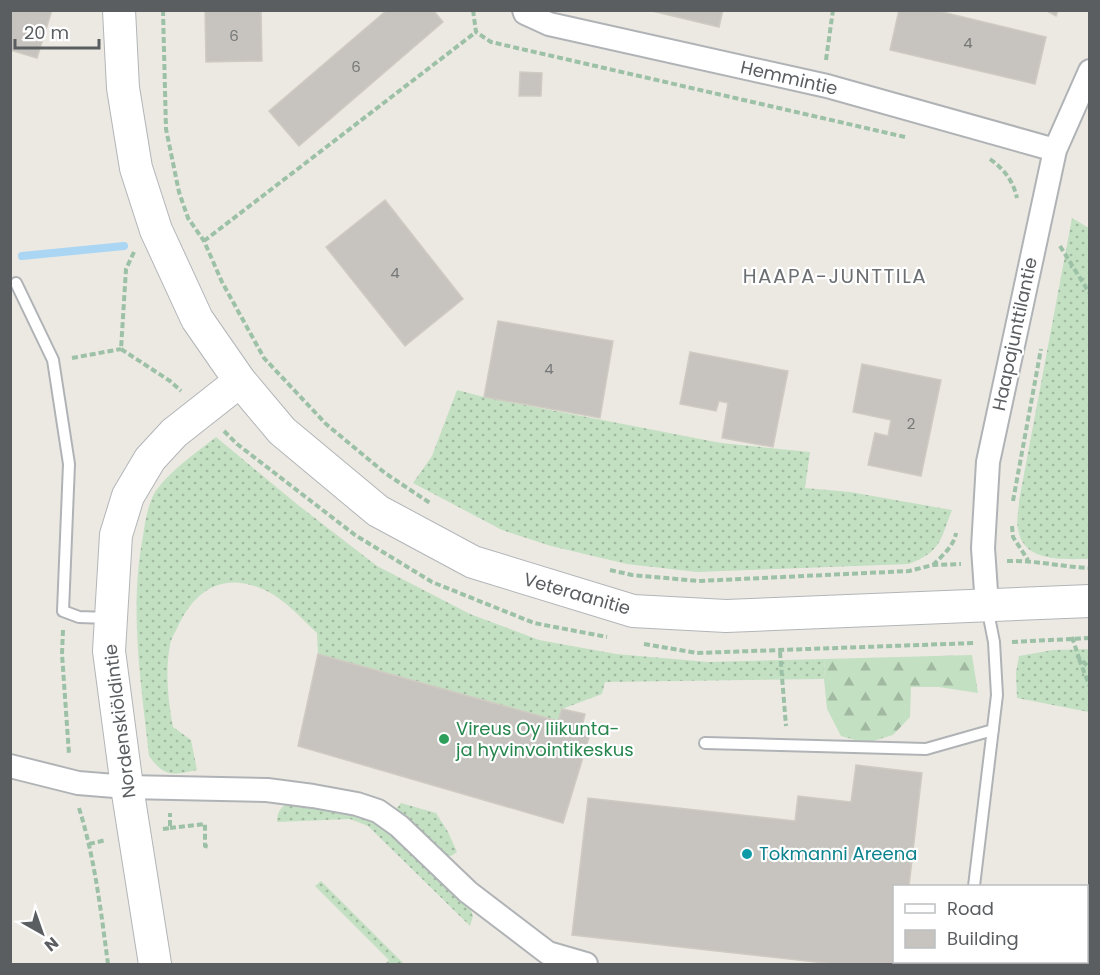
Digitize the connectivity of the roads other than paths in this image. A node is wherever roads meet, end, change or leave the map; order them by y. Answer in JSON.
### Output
{"nodes":[{"id":1,"x":119,"y":10,"type":"edge"},
{"id":2,"x":524,"y":10,"type":"edge"},
{"id":3,"x":1089,"y":71,"type":"edge"},
{"id":4,"x":1055,"y":150,"type":"junction"},
{"id":5,"x":16,"y":283,"type":"dead end"},
{"id":6,"x":240,"y":381,"type":"junction"},
{"id":7,"x":1089,"y":601,"type":"edge"},
{"id":8,"x":987,"y":606,"type":"junction"},
{"id":9,"x":111,"y":619,"type":"junction"},
{"id":10,"x":993,"y":730,"type":"junction"},
{"id":11,"x":705,"y":743,"type":"dead end"},
{"id":12,"x":10,"y":766,"type":"edge"},
{"id":13,"x":127,"y":787,"type":"junction"},
{"id":14,"x":974,"y":885,"type":"edge"},
{"id":15,"x":155,"y":964,"type":"edge"},
{"id":16,"x":586,"y":964,"type":"edge"}],
"edges":[{"from":1,"to":6,"type":"main road"},
{"from":2,"to":4,"type":"street","name":"Hemmintie"},
{"from":3,"to":4,"type":"street","name":"Haapajunttilantie"},
{"from":4,"to":8,"type":"street","name":"Haapajunttilantie"},
{"from":5,"to":9,"type":"lane"},
{"from":6,"to":8,"type":"main road","name":"Veteraanitie"},
{"from":6,"to":9,"type":"main road","name":"Nordenskiöldintie"},
{"from":7,"to":8,"type":"main road","name":"Veteraanitie"},
{"from":8,"to":10,"type":"lane"},
{"from":9,"to":13,"type":"main road","name":"Nordenskiöldintie"},
{"from":10,"to":11,"type":"lane"},
{"from":10,"to":14,"type":"lane"},
{"from":12,"to":13,"type":"street"},
{"from":13,"to":15,"type":"main road","name":"Nordenskiöldintie"},
{"from":13,"to":16,"type":"street"}]}
